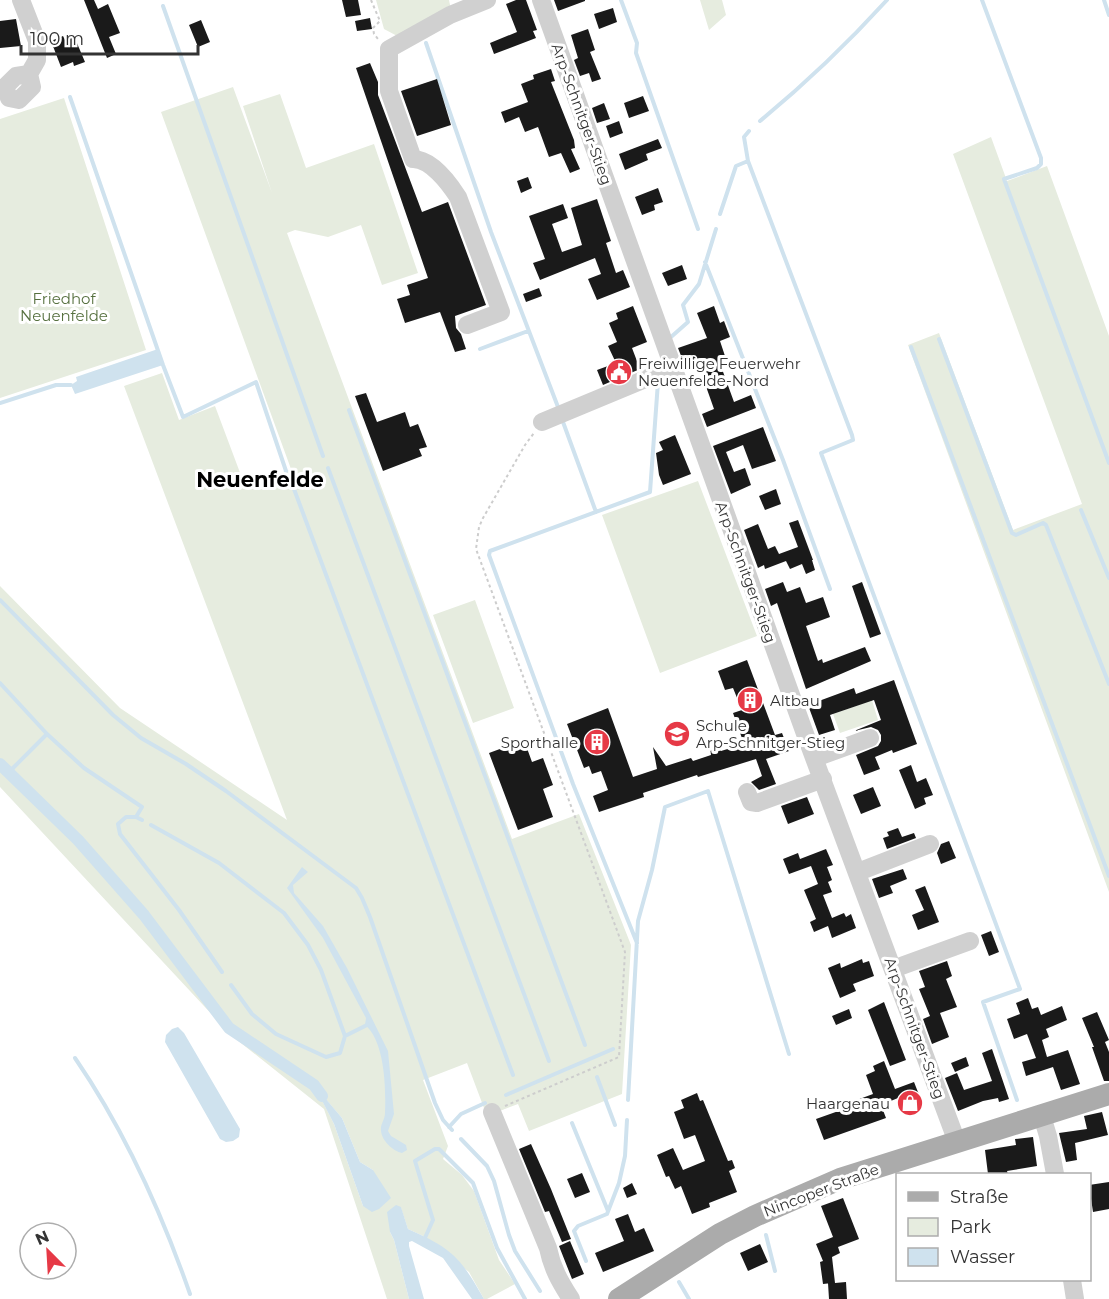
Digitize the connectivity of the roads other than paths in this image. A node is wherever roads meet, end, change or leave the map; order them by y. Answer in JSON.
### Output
{"nodes":[{"id":1,"x":21,"y":0,"type":"edge"},
{"id":2,"x":487,"y":0,"type":"edge"},
{"id":3,"x":541,"y":0,"type":"edge"},
{"id":4,"x":29,"y":74,"type":"dead end"},
{"id":5,"x":467,"y":325,"type":"dead end"},
{"id":6,"x":672,"y":368,"type":"junction"},
{"id":7,"x":542,"y":422,"type":"road end"},
{"id":8,"x":870,"y":738,"type":"dead end"},
{"id":9,"x":815,"y":758,"type":"junction"},
{"id":10,"x":823,"y":779,"type":"junction"},
{"id":11,"x":747,"y":792,"type":"dead end"},
{"id":12,"x":930,"y":844,"type":"dead end"},
{"id":13,"x":858,"y":872,"type":"junction"},
{"id":14,"x":970,"y":941,"type":"dead end"},
{"id":15,"x":893,"y":969,"type":"junction"},
{"id":16,"x":1109,"y":1094,"type":"edge"},
{"id":17,"x":492,"y":1112,"type":"road end"},
{"id":18,"x":1042,"y":1116,"type":"junction"},
{"id":19,"x":957,"y":1142,"type":"junction"},
{"id":20,"x":1054,"y":1173,"type":"edge"},
{"id":21,"x":1072,"y":1281,"type":"edge"},
{"id":22,"x":645,"y":1291,"type":"edge"},
{"id":23,"x":571,"y":1299,"type":"edge"},
{"id":24,"x":619,"y":1299,"type":"edge"},
{"id":25,"x":1074,"y":1299,"type":"edge"}],
"edges":[{"from":1,"to":4,"type":"street"},
{"from":2,"to":5,"type":"street"},
{"from":3,"to":6,"type":"street","name":"Arp-Schnitger-Stieg"},
{"from":6,"to":7,"type":"street"},
{"from":6,"to":9,"type":"street","name":"Arp-Schnitger-Stieg"},
{"from":8,"to":9,"type":"street"},
{"from":9,"to":10,"type":"street","name":"Arp-Schnitger-Stieg"},
{"from":10,"to":11,"type":"street"},
{"from":10,"to":13,"type":"street","name":"Arp-Schnitger-Stieg"},
{"from":12,"to":13,"type":"street"},
{"from":13,"to":15,"type":"street","name":"Arp-Schnitger-Stieg"},
{"from":14,"to":15,"type":"street"},
{"from":15,"to":19,"type":"street","name":"Arp-Schnitger-Stieg"},
{"from":16,"to":18,"type":"main road","name":"Nincoper Straße"},
{"from":17,"to":23,"type":"street"},
{"from":18,"to":19,"type":"main road","name":"Nincoper Straße"},
{"from":18,"to":20,"type":"street"},
{"from":19,"to":22,"type":"main road","name":"Nincoper Straße"},
{"from":21,"to":25,"type":"street"},
{"from":22,"to":24,"type":"main road","name":"Nincoper Straße"}]}
